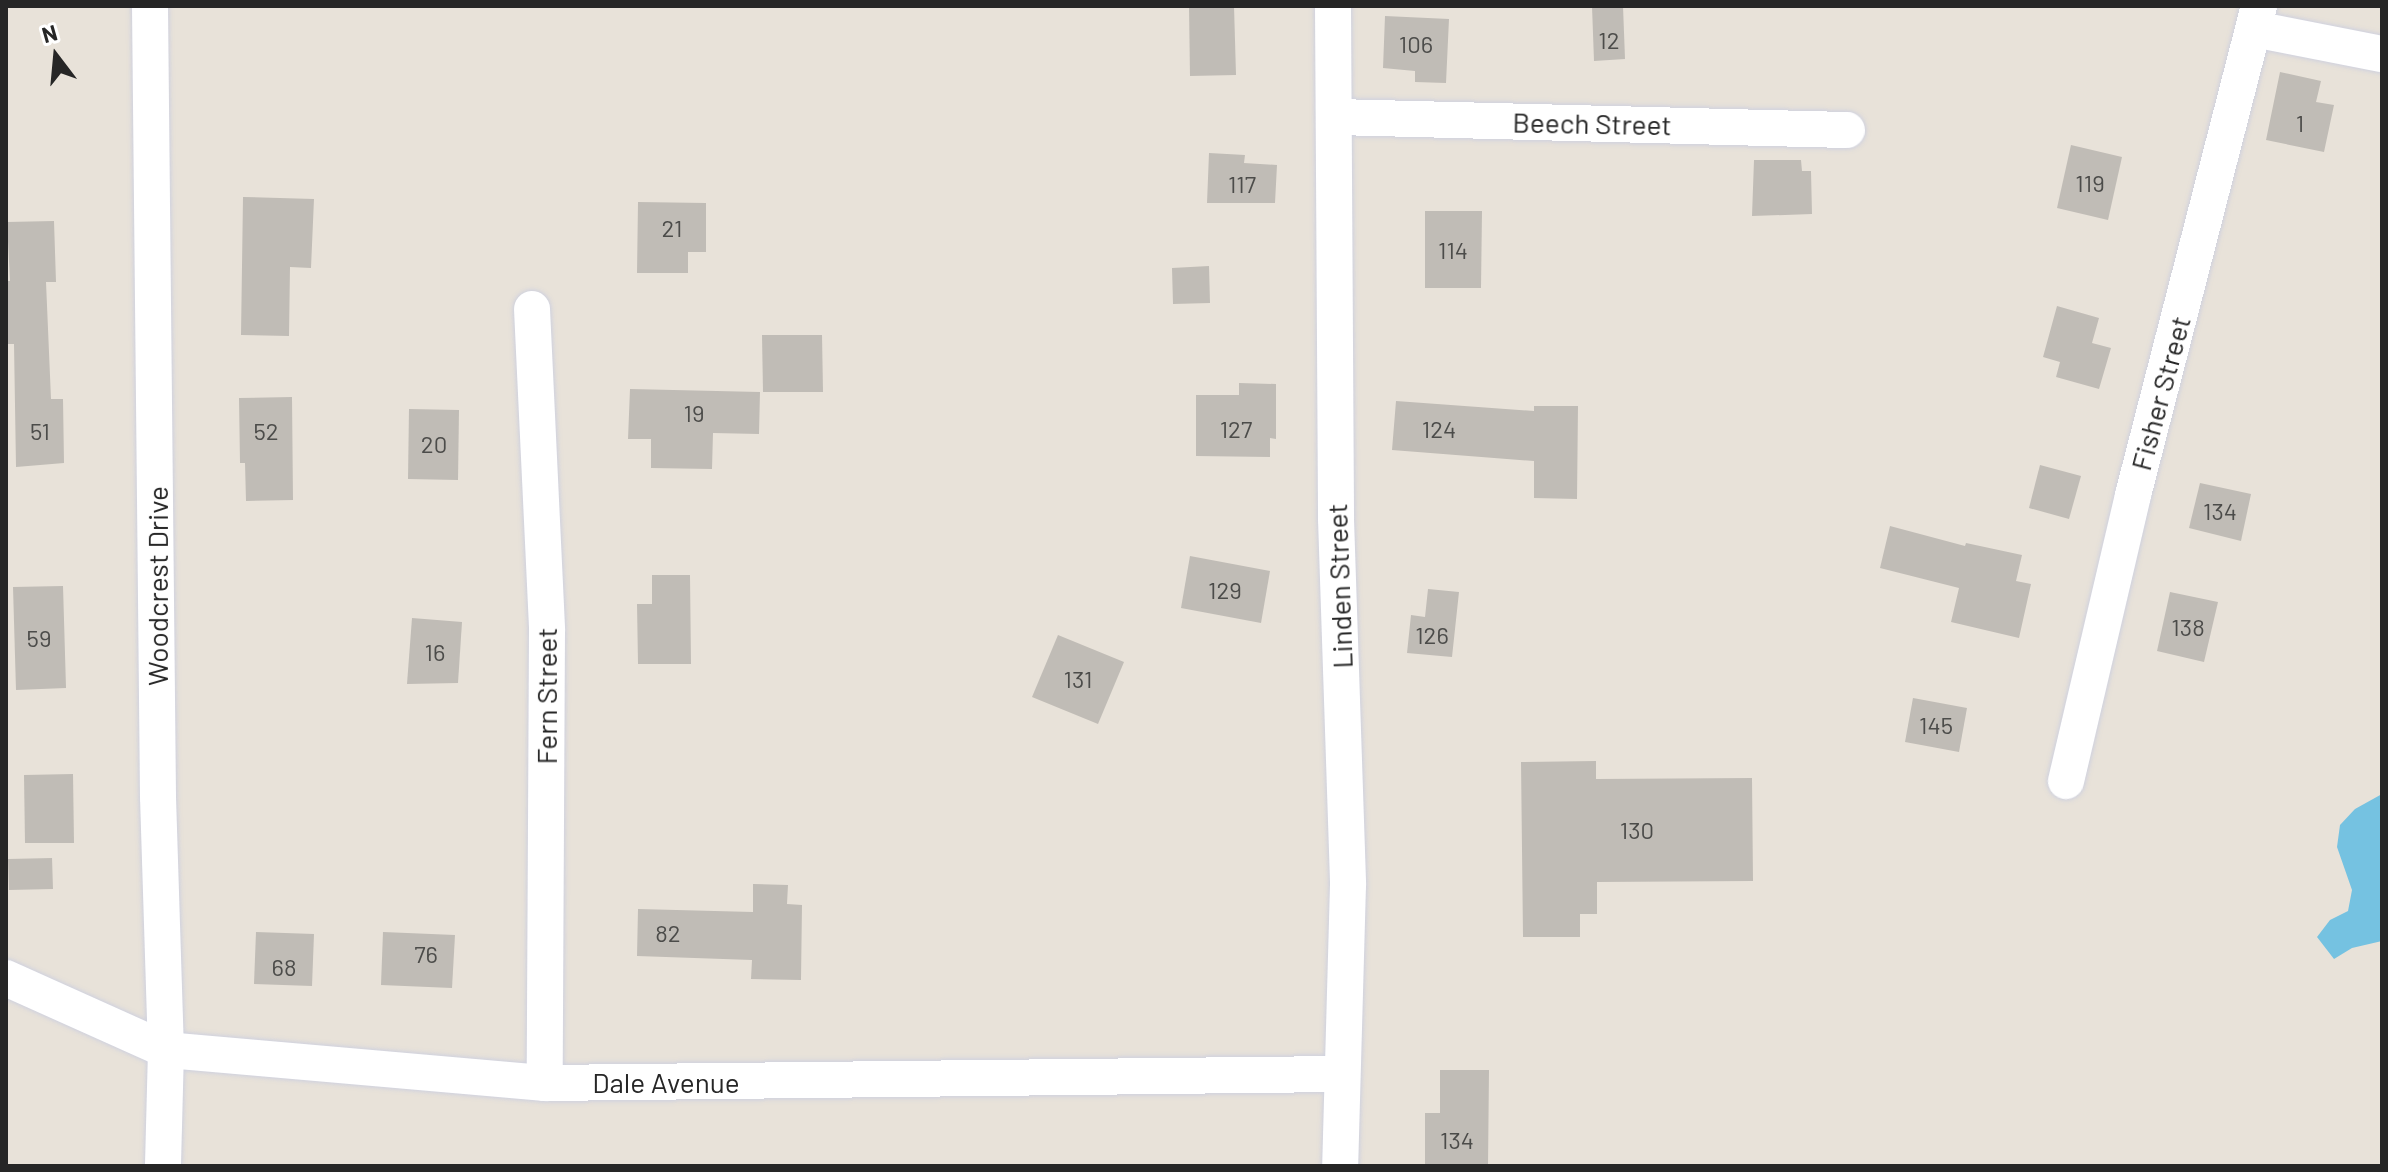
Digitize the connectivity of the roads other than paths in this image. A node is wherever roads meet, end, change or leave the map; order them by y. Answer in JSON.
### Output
{"nodes":[{"id":1,"x":150,"y":6,"type":"edge"},
{"id":2,"x":1333,"y":6,"type":"edge"},
{"id":3,"x":2257,"y":18,"type":"edge"},
{"id":4,"x":2382,"y":54,"type":"edge"},
{"id":5,"x":1336,"y":117,"type":"junction"},
{"id":6,"x":1847,"y":130,"type":"dead end"},
{"id":7,"x":532,"y":309,"type":"dead end"},
{"id":8,"x":2066,"y":781,"type":"dead end"},
{"id":9,"x":6,"y":978,"type":"edge"},
{"id":10,"x":166,"y":1050,"type":"junction"},
{"id":11,"x":1342,"y":1074,"type":"junction"},
{"id":12,"x":545,"y":1083,"type":"junction"},
{"id":13,"x":163,"y":1166,"type":"edge"},
{"id":14,"x":1340,"y":1166,"type":"edge"}],
"edges":[{"from":1,"to":10,"type":"street","name":"Woodcrest Drive"},
{"from":2,"to":5,"type":"street","name":"Linden Street"},
{"from":3,"to":4,"type":"street"},
{"from":3,"to":8,"type":"street","name":"Fisher Street"},
{"from":5,"to":6,"type":"street","name":"Beech Street"},
{"from":5,"to":11,"type":"street","name":"Linden Street"},
{"from":7,"to":12,"type":"street","name":"Fern Street"},
{"from":9,"to":10,"type":"street","name":"Dale Avenue"},
{"from":10,"to":12,"type":"street","name":"Dale Avenue"},
{"from":10,"to":13,"type":"street","name":"Woodcrest Drive"},
{"from":11,"to":12,"type":"street","name":"Dale Avenue"},
{"from":11,"to":14,"type":"street","name":"Linden Street"}]}
